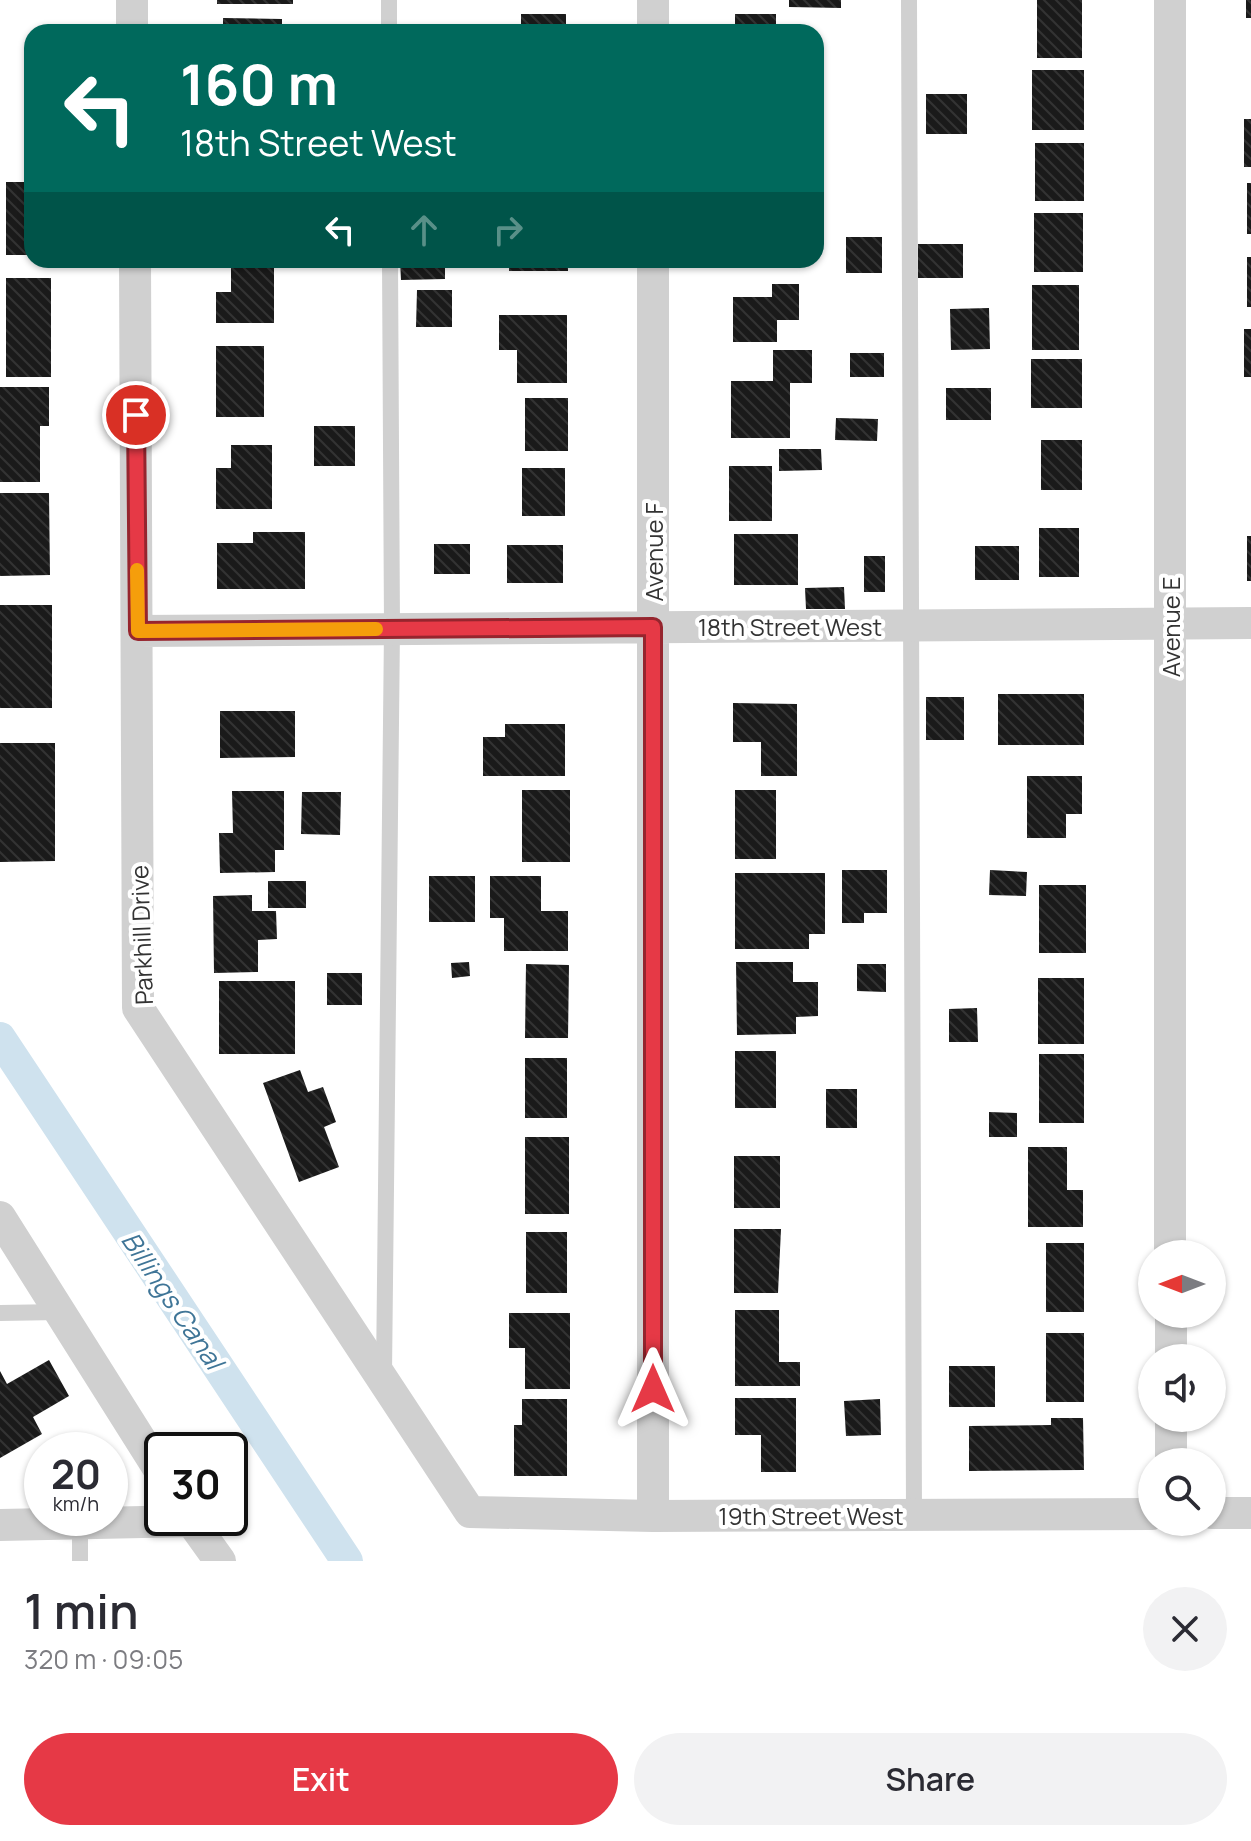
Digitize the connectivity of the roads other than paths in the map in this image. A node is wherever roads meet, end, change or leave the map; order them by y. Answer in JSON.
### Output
{"nodes":[{"id":1,"x":132,"y":0,"type":"edge"},
{"id":2,"x":389,"y":0,"type":"edge"},
{"id":3,"x":653,"y":0,"type":"edge"},
{"id":4,"x":909,"y":0,"type":"edge"},
{"id":5,"x":1170,"y":0,"type":"edge"},
{"id":6,"x":132,"y":24,"type":"edge"},
{"id":7,"x":389,"y":24,"type":"edge"},
{"id":8,"x":653,"y":24,"type":"edge"},
{"id":9,"x":135,"y":268,"type":"edge"},
{"id":10,"x":390,"y":268,"type":"edge"},
{"id":11,"x":653,"y":268,"type":"edge"},
{"id":12,"x":1170,"y":623,"type":"junction"},
{"id":13,"x":1251,"y":623,"type":"edge"},
{"id":14,"x":911,"y":625,"type":"junction"},
{"id":15,"x":653,"y":627,"type":"junction"},
{"id":16,"x":392,"y":629,"type":"junction"},
{"id":17,"x":138,"y":631,"type":"junction"},
{"id":18,"x":0,"y":1217,"type":"edge"},
{"id":19,"x":1170,"y":1240,"type":"edge"},
{"id":20,"x":60,"y":1312,"type":"junction"},
{"id":21,"x":0,"y":1313,"type":"edge"},
{"id":22,"x":384,"y":1381,"type":"junction"},
{"id":23,"x":144,"y":1445,"type":"edge"},
{"id":24,"x":470,"y":1512,"type":"joint"},
{"id":25,"x":1226,"y":1513,"type":"edge"},
{"id":26,"x":1251,"y":1513,"type":"edge"},
{"id":27,"x":1138,"y":1514,"type":"edge"},
{"id":28,"x":914,"y":1515,"type":"junction"},
{"id":29,"x":653,"y":1516,"type":"junction"},
{"id":30,"x":24,"y":1524,"type":"edge"},
{"id":31,"x":0,"y":1525,"type":"edge"},
{"id":32,"x":80,"y":1536,"type":"edge"},
{"id":33,"x":202,"y":1536,"type":"edge"},
{"id":34,"x":80,"y":1561,"type":"edge"},
{"id":35,"x":220,"y":1561,"type":"edge"}],
"edges":[{"from":1,"to":6,"type":"street"},
{"from":2,"to":7,"type":"lane"},
{"from":3,"to":8,"type":"street"},
{"from":4,"to":14,"type":"lane"},
{"from":5,"to":12,"type":"street","name":"Avenue E"},
{"from":9,"to":17,"type":"street","name":"Parkhill Drive"},
{"from":10,"to":16,"type":"lane"},
{"from":11,"to":15,"type":"street","name":"Avenue F"},
{"from":12,"to":13,"type":"street","name":"18th Street West"},
{"from":12,"to":14,"type":"street","name":"18th Street West"},
{"from":12,"to":19,"type":"street","name":"Avenue E"},
{"from":14,"to":15,"type":"street","name":"18th Street West"},
{"from":14,"to":28,"type":"lane"},
{"from":15,"to":16,"type":"street","name":"18th Street West"},
{"from":15,"to":29,"type":"street","name":"Avenue F"},
{"from":16,"to":17,"type":"street","name":"18th Street West"},
{"from":16,"to":22,"type":"lane"},
{"from":17,"to":22,"type":"street","name":"Parkhill Drive"},
{"from":18,"to":20,"type":"street"},
{"from":20,"to":21,"type":"lane"},
{"from":20,"to":23,"type":"street"},
{"from":22,"to":24,"type":"street","name":"Parkhill Drive"},
{"from":24,"to":29,"type":"street","name":"19th Street West"},
{"from":25,"to":26,"type":"street"},
{"from":27,"to":28,"type":"street","name":"19th Street West"},
{"from":28,"to":29,"type":"street","name":"19th Street West"},
{"from":30,"to":31,"type":"street"},
{"from":32,"to":34,"type":"lane"},
{"from":33,"to":35,"type":"street"}]}
